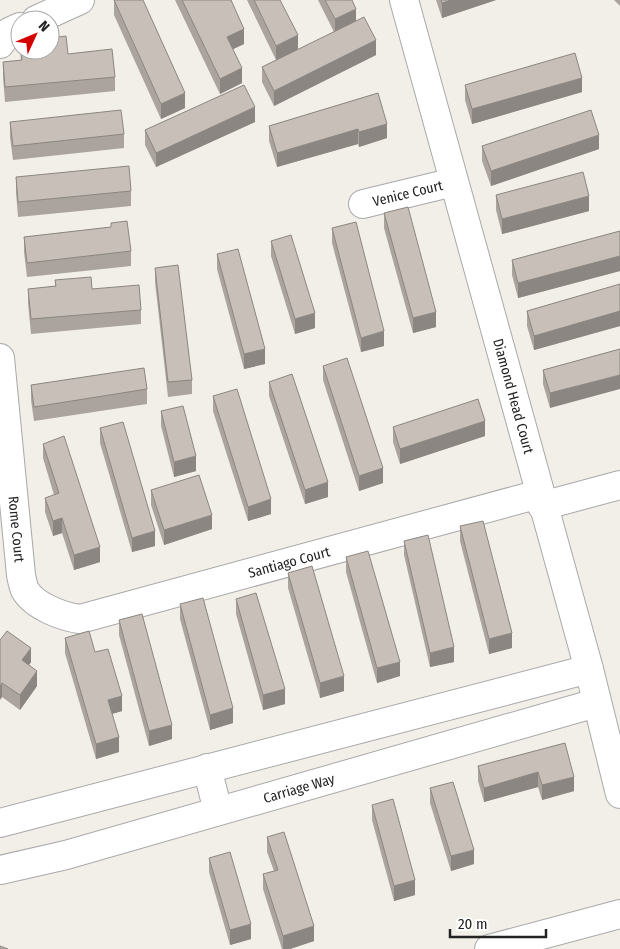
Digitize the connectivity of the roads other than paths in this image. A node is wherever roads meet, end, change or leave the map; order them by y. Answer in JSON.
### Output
{"nodes":[{"id":1,"x":80,"y":0,"type":"edge"},
{"id":2,"x":404,"y":0,"type":"edge"},
{"id":3,"x":58,"y":10,"type":"edge"},
{"id":4,"x":10,"y":32,"type":"edge"},
{"id":5,"x":0,"y":44,"type":"edge"},
{"id":6,"x":454,"y":182,"type":"junction"},
{"id":7,"x":363,"y":204,"type":"dead end"},
{"id":8,"x":0,"y":358,"type":"edge"},
{"id":9,"x":620,"y":485,"type":"edge"},
{"id":10,"x":541,"y":500,"type":"junction"},
{"id":11,"x":42,"y":604,"type":"joint"},
{"id":12,"x":589,"y":669,"type":"junction"},
{"id":13,"x":596,"y":703,"type":"junction"},
{"id":14,"x":207,"y":768,"type":"junction"},
{"id":15,"x":620,"y":794,"type":"edge"},
{"id":16,"x":218,"y":811,"type":"junction"},
{"id":17,"x":0,"y":823,"type":"edge"},
{"id":18,"x":0,"y":870,"type":"edge"},
{"id":19,"x":620,"y":914,"type":"edge"},
{"id":20,"x":489,"y":949,"type":"edge"}],
"edges":[{"from":1,"to":3,"type":"street"},
{"from":2,"to":6,"type":"street","name":"Diamond Head Court"},
{"from":4,"to":5,"type":"street"},
{"from":6,"to":7,"type":"street","name":"Venice Court"},
{"from":6,"to":10,"type":"street","name":"Diamond Head Court"},
{"from":8,"to":11,"type":"street","name":"Rome Court"},
{"from":9,"to":10,"type":"street","name":"Santiago Court"},
{"from":10,"to":11,"type":"street","name":"Santiago Court"},
{"from":10,"to":12,"type":"street","name":"Diamond Head Court"},
{"from":12,"to":13,"type":"street","name":"Diamond Head Court"},
{"from":12,"to":14,"type":"street"},
{"from":13,"to":15,"type":"street","name":"Diamond Head Court"},
{"from":13,"to":16,"type":"street","name":"Carriage Way"},
{"from":14,"to":16,"type":"street"},
{"from":14,"to":17,"type":"street"},
{"from":16,"to":18,"type":"street","name":"Carriage Way"},
{"from":19,"to":20,"type":"street"}]}
